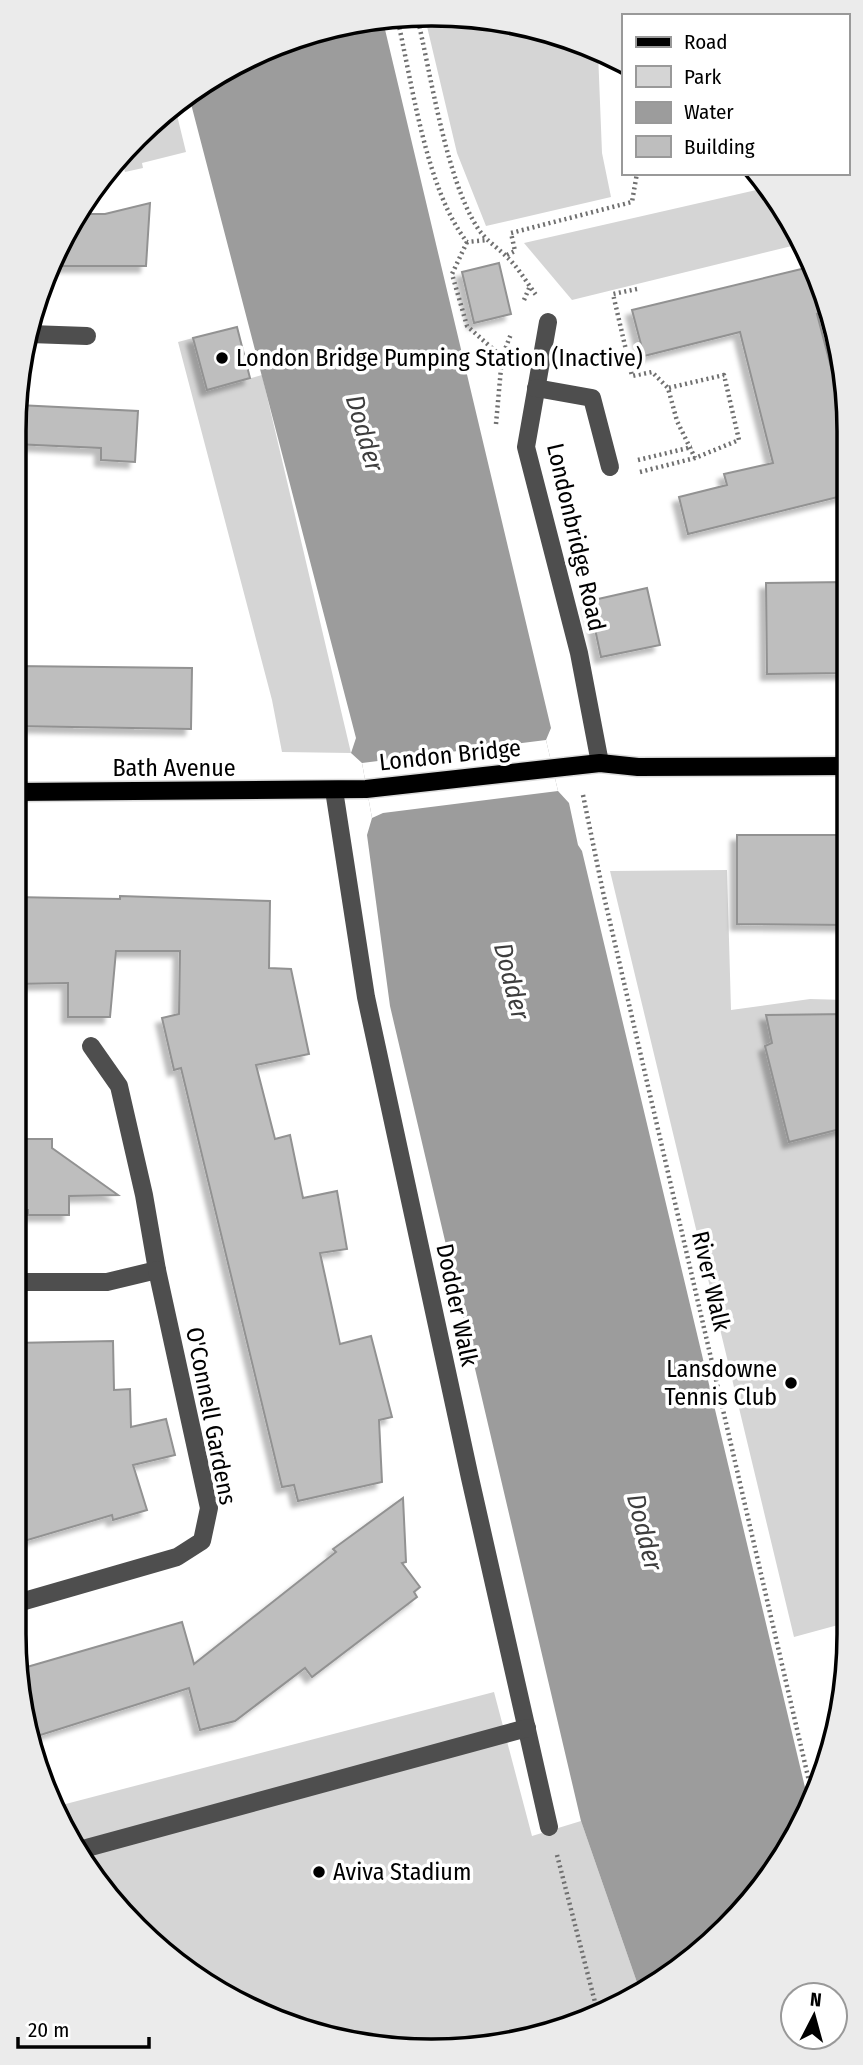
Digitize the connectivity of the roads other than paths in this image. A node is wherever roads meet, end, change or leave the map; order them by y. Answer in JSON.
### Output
{"nodes":[{"id":1,"x":548,"y":322,"type":"dead end"},
{"id":2,"x":38,"y":334,"type":"edge"},
{"id":3,"x":88,"y":336,"type":"dead end"},
{"id":4,"x":536,"y":388,"type":"junction"},
{"id":5,"x":610,"y":467,"type":"road end"},
{"id":6,"x":600,"y":763,"type":"junction"},
{"id":7,"x":837,"y":766,"type":"edge"},
{"id":8,"x":334,"y":790,"type":"junction"},
{"id":9,"x":26,"y":792,"type":"edge"},
{"id":10,"x":91,"y":1046,"type":"dead end"},
{"id":11,"x":156,"y":1270,"type":"junction"},
{"id":12,"x":26,"y":1282,"type":"edge"},
{"id":13,"x":26,"y":1601,"type":"edge"},
{"id":14,"x":527,"y":1728,"type":"junction"},
{"id":15,"x":549,"y":1827,"type":"road end"},
{"id":16,"x":88,"y":1848,"type":"edge"}],
"edges":[{"from":1,"to":4,"type":"street","name":"Londonbridge Road"},
{"from":2,"to":3,"type":"street"},
{"from":4,"to":5,"type":"street"},
{"from":4,"to":6,"type":"street","name":"Londonbridge Road"},
{"from":6,"to":7,"type":"main road"},
{"from":6,"to":8,"type":"main road","name":"London Bridge"},
{"from":8,"to":9,"type":"main road","name":"Bath Avenue"},
{"from":8,"to":14,"type":"street","name":"Dodder Walk"},
{"from":10,"to":11,"type":"street","name":"O'Connell Gardens"},
{"from":11,"to":12,"type":"street"},
{"from":11,"to":13,"type":"street","name":"O'Connell Gardens"},
{"from":14,"to":15,"type":"street","name":"Dodder Walk"},
{"from":14,"to":16,"type":"street"}]}
